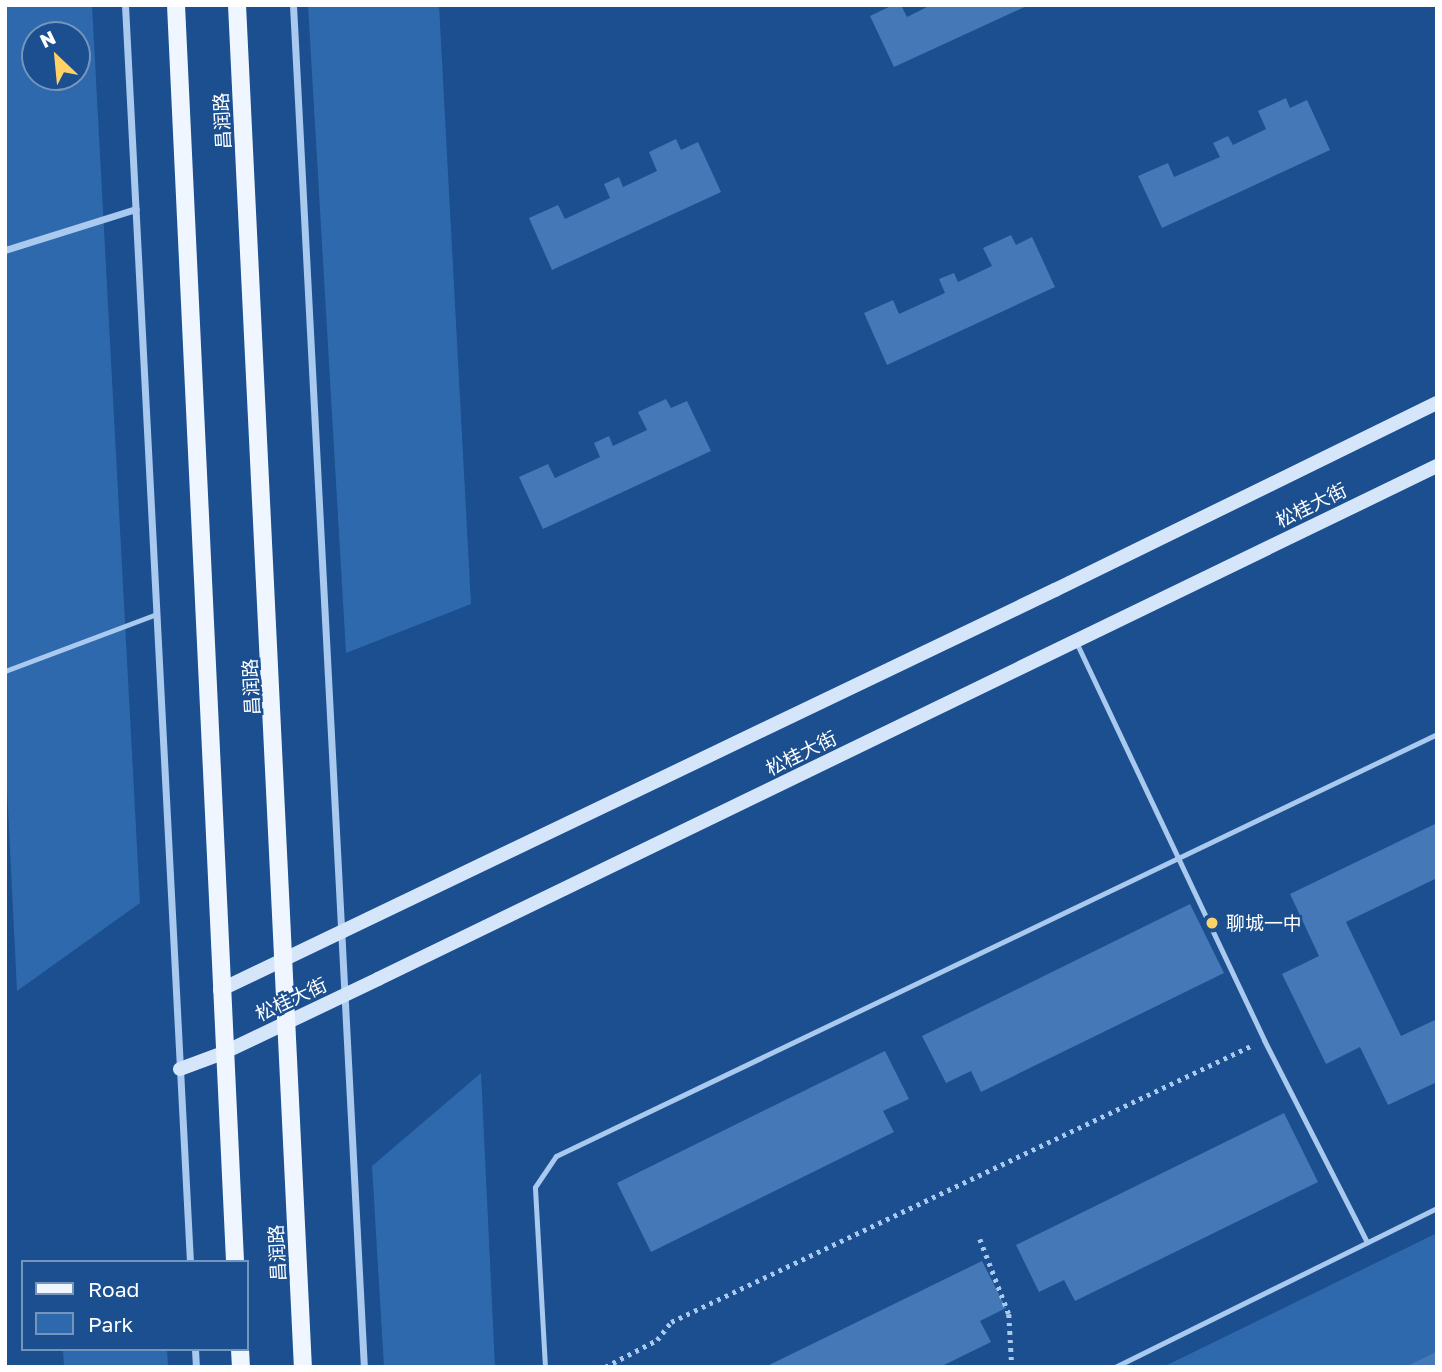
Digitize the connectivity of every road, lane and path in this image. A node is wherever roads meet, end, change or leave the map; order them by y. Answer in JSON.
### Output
{"nodes":[{"id":1,"x":125,"y":5,"type":"edge"},
{"id":2,"x":176,"y":5,"type":"edge"},
{"id":3,"x":237,"y":5,"type":"edge"},
{"id":4,"x":293,"y":5,"type":"edge"},
{"id":5,"x":136,"y":209,"type":"junction"},
{"id":6,"x":5,"y":250,"type":"edge"},
{"id":7,"x":1437,"y":403,"type":"edge"},
{"id":8,"x":1437,"y":466,"type":"edge"},
{"id":9,"x":157,"y":614,"type":"junction"},
{"id":10,"x":1076,"y":641,"type":"junction"},
{"id":11,"x":5,"y":671,"type":"edge"},
{"id":12,"x":1437,"y":734,"type":"edge"},
{"id":13,"x":1178,"y":860,"type":"junction"},
{"id":14,"x":341,"y":933,"type":"junction"},
{"id":15,"x":285,"y":958,"type":"junction"},
{"id":16,"x":220,"y":990,"type":"junction"},
{"id":17,"x":345,"y":995,"type":"junction"},
{"id":18,"x":288,"y":1022,"type":"junction"},
{"id":19,"x":1264,"y":1040,"type":"junction"},
{"id":20,"x":223,"y":1053,"type":"junction"},
{"id":21,"x":180,"y":1069,"type":"junction"},
{"id":22,"x":1437,"y":1208,"type":"edge"},
{"id":23,"x":980,"y":1239,"type":"dead end"},
{"id":24,"x":1367,"y":1242,"type":"junction"},
{"id":25,"x":190,"y":1260,"type":"edge"},
{"id":26,"x":235,"y":1260,"type":"edge"},
{"id":27,"x":303,"y":1367,"type":"edge"},
{"id":28,"x":364,"y":1367,"type":"edge"},
{"id":29,"x":545,"y":1367,"type":"edge"},
{"id":30,"x":606,"y":1367,"type":"edge"},
{"id":31,"x":1012,"y":1367,"type":"edge"},
{"id":32,"x":1115,"y":1367,"type":"edge"}],
"edges":[{"from":1,"to":5,"type":"street"},
{"from":2,"to":16,"type":"main road"},
{"from":3,"to":15,"type":"main road","name":"昌润路"},
{"from":4,"to":14,"type":"street"},
{"from":5,"to":6,"type":"street"},
{"from":5,"to":9,"type":"street"},
{"from":7,"to":14,"type":"main road","name":"松桂大街"},
{"from":8,"to":10,"type":"main road","name":"松桂大街"},
{"from":9,"to":11,"type":"lane"},
{"from":9,"to":21,"type":"street"},
{"from":10,"to":13,"type":"lane"},
{"from":10,"to":17,"type":"main road","name":"松桂大街"},
{"from":12,"to":13,"type":"lane"},
{"from":13,"to":19,"type":"lane"},
{"from":13,"to":29,"type":"lane"},
{"from":14,"to":15,"type":"main road","name":"松桂大街"},
{"from":14,"to":17,"type":"street"},
{"from":15,"to":16,"type":"main road","name":"松桂大街"},
{"from":15,"to":18,"type":"main road","name":"昌润路"},
{"from":16,"to":20,"type":"main road"},
{"from":17,"to":18,"type":"main road","name":"松桂大街"},
{"from":17,"to":28,"type":"street"},
{"from":18,"to":20,"type":"main road","name":"松桂大街"},
{"from":18,"to":27,"type":"main road","name":"昌润路"},
{"from":19,"to":24,"type":"lane"},
{"from":19,"to":30,"type":"path"},
{"from":20,"to":21,"type":"main road","name":"松桂大街"},
{"from":20,"to":26,"type":"main road"},
{"from":21,"to":25,"type":"street"},
{"from":22,"to":24,"type":"lane"},
{"from":23,"to":31,"type":"path"},
{"from":24,"to":32,"type":"lane"}]}
